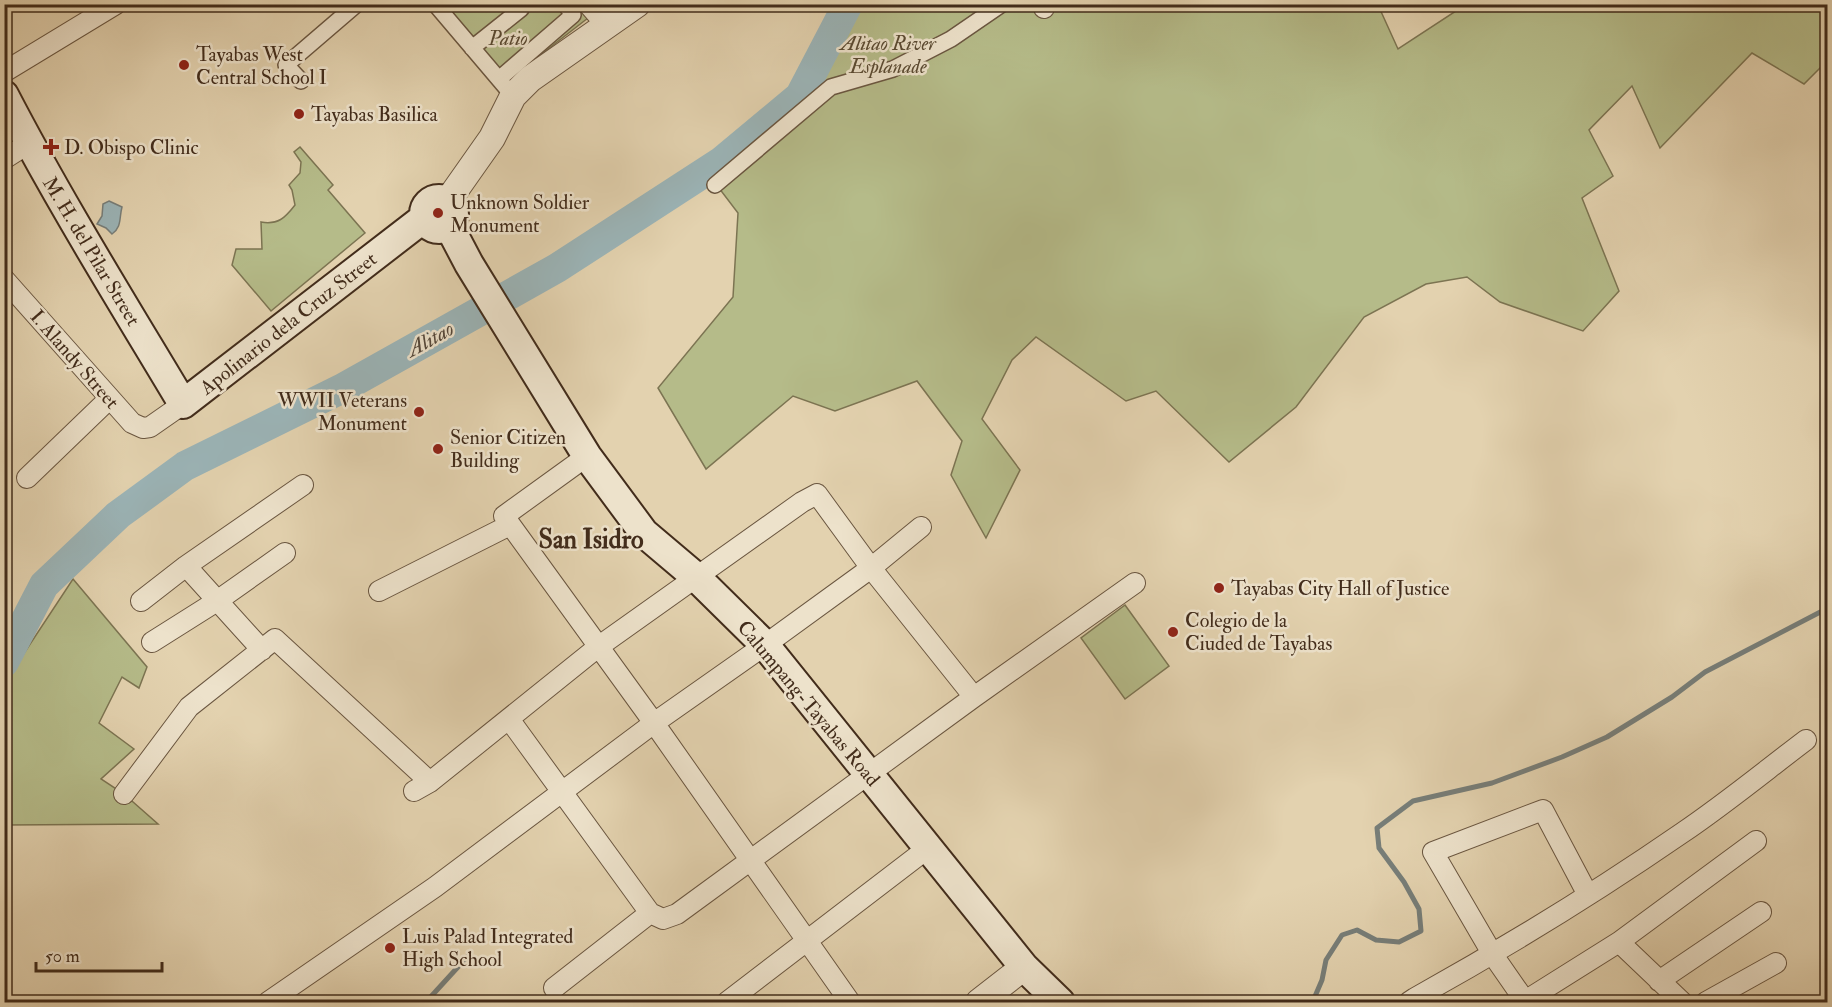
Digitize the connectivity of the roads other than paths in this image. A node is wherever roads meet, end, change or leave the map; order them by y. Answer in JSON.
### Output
{"nodes":[{"id":1,"x":357,"y":4,"type":"edge"},
{"id":2,"x":435,"y":4,"type":"edge"},
{"id":3,"x":520,"y":4,"type":"edge"},
{"id":4,"x":565,"y":4,"type":"edge"},
{"id":5,"x":588,"y":4,"type":"edge"},
{"id":6,"x":638,"y":4,"type":"edge"},
{"id":7,"x":1002,"y":4,"type":"edge"},
{"id":8,"x":106,"y":7,"type":"edge"},
{"id":9,"x":607,"y":26,"type":"junction"},
{"id":10,"x":472,"y":48,"type":"junction"},
{"id":11,"x":4,"y":72,"type":"edge"},
{"id":12,"x":301,"y":81,"type":"dead end"},
{"id":13,"x":506,"y":87,"type":"junction"},
{"id":14,"x":4,"y":95,"type":"edge"},
{"id":15,"x":29,"y":143,"type":"junction"},
{"id":16,"x":4,"y":159,"type":"edge"},
{"id":17,"x":715,"y":185,"type":"dead end"},
{"id":18,"x":440,"y":215,"type":"junction"},
{"id":19,"x":4,"y":279,"type":"edge"},
{"id":20,"x":108,"y":399,"type":"junction"},
{"id":21,"x":183,"y":404,"type":"junction"},
{"id":22,"x":150,"y":427,"type":"joint"},
{"id":23,"x":587,"y":456,"type":"junction"},
{"id":24,"x":27,"y":478,"type":"dead end"},
{"id":25,"x":303,"y":485,"type":"dead end"},
{"id":26,"x":510,"y":525,"type":"junction"},
{"id":27,"x":921,"y":527,"type":"dead end"},
{"id":28,"x":285,"y":553,"type":"dead end"},
{"id":29,"x":186,"y":566,"type":"junction"},
{"id":30,"x":872,"y":567,"type":"junction"},
{"id":31,"x":696,"y":577,"type":"junction"},
{"id":32,"x":1135,"y":583,"type":"dead end"},
{"id":33,"x":379,"y":591,"type":"dead end"},
{"id":34,"x":141,"y":601,"type":"dead end"},
{"id":35,"x":217,"y":601,"type":"junction"},
{"id":36,"x":152,"y":642,"type":"dead end"},
{"id":37,"x":765,"y":645,"type":"junction"},
{"id":38,"x":598,"y":647,"type":"junction"},
{"id":39,"x":262,"y":650,"type":"junction"},
{"id":40,"x":974,"y":697,"type":"junction"},
{"id":41,"x":509,"y":719,"type":"junction"},
{"id":42,"x":654,"y":723,"type":"junction"},
{"id":43,"x":1806,"y":740,"type":"dead end"},
{"id":44,"x":870,"y":774,"type":"junction"},
{"id":45,"x":562,"y":792,"type":"junction"},
{"id":46,"x":124,"y":794,"type":"dead end"},
{"id":47,"x":1756,"y":841,"type":"dead end"},
{"id":48,"x":928,"y":848,"type":"junction"},
{"id":49,"x":751,"y":860,"type":"junction"},
{"id":50,"x":1588,"y":895,"type":"junction"},
{"id":51,"x":1761,"y":912,"type":"dead end"},
{"id":52,"x":650,"y":913,"type":"junction"},
{"id":53,"x":808,"y":941,"type":"junction"},
{"id":54,"x":1619,"y":942,"type":"junction"},
{"id":55,"x":1493,"y":955,"type":"junction"},
{"id":56,"x":1776,"y":963,"type":"dead end"},
{"id":57,"x":1024,"y":967,"type":"junction"},
{"id":58,"x":1659,"y":981,"type":"junction"},
{"id":59,"x":554,"y":987,"type":"dead end"},
{"id":60,"x":1414,"y":1001,"type":"edge"},
{"id":61,"x":268,"y":1002,"type":"edge"},
{"id":62,"x":727,"y":1002,"type":"edge"},
{"id":63,"x":850,"y":1002,"type":"edge"},
{"id":64,"x":980,"y":1002,"type":"edge"},
{"id":65,"x":1060,"y":1002,"type":"edge"},
{"id":66,"x":1682,"y":1002,"type":"edge"},
{"id":67,"x":1706,"y":1002,"type":"edge"}],
"edges":[{"from":1,"to":12,"type":"street"},
{"from":2,"to":10,"type":"street"},
{"from":3,"to":10,"type":"street"},
{"from":4,"to":13,"type":"street"},
{"from":5,"to":9,"type":"street"},
{"from":6,"to":9,"type":"street","name":"Apolinario dela Cruz Street"},
{"from":7,"to":17,"type":"street"},
{"from":8,"to":11,"type":"street"},
{"from":9,"to":13,"type":"street","name":"Apolinario dela Cruz Street"},
{"from":10,"to":13,"type":"street"},
{"from":13,"to":18,"type":"street","name":"Apolinario dela Cruz Street"},
{"from":14,"to":15,"type":"main road","name":"M. H. del Pilar Street"},
{"from":15,"to":16,"type":"street"},
{"from":15,"to":21,"type":"main road","name":"M. H. del Pilar Street"},
{"from":18,"to":21,"type":"main road","name":"Apolinario dela Cruz Street"},
{"from":18,"to":23,"type":"main road","name":"Calumpang-Tayabas Road"},
{"from":19,"to":20,"type":"street","name":"I. Alandy Street"},
{"from":20,"to":22,"type":"street","name":"I. Alandy Street"},
{"from":20,"to":24,"type":"street"},
{"from":21,"to":22,"type":"street","name":"Apolinario dela Cruz Street"},
{"from":23,"to":26,"type":"street"},
{"from":23,"to":31,"type":"main road","name":"Calumpang-Tayabas Road"},
{"from":25,"to":29,"type":"street"},
{"from":26,"to":33,"type":"street"},
{"from":26,"to":38,"type":"street"},
{"from":27,"to":30,"type":"street"},
{"from":28,"to":35,"type":"street"},
{"from":29,"to":34,"type":"street"},
{"from":29,"to":35,"type":"street"},
{"from":30,"to":31,"type":"street"},
{"from":30,"to":37,"type":"street"},
{"from":30,"to":40,"type":"street"},
{"from":31,"to":37,"type":"main road","name":"Calumpang-Tayabas Road"},
{"from":31,"to":38,"type":"street"},
{"from":32,"to":40,"type":"street"},
{"from":35,"to":36,"type":"street"},
{"from":35,"to":39,"type":"street"},
{"from":37,"to":42,"type":"street"},
{"from":37,"to":44,"type":"main road","name":"Calumpang-Tayabas Road"},
{"from":38,"to":41,"type":"street"},
{"from":38,"to":42,"type":"street"},
{"from":39,"to":41,"type":"street"},
{"from":39,"to":46,"type":"street"},
{"from":40,"to":44,"type":"street"},
{"from":41,"to":45,"type":"street"},
{"from":42,"to":45,"type":"street"},
{"from":42,"to":49,"type":"street"},
{"from":43,"to":50,"type":"street"},
{"from":44,"to":48,"type":"main road","name":"Calumpang-Tayabas Road"},
{"from":44,"to":49,"type":"street"},
{"from":45,"to":52,"type":"street"},
{"from":45,"to":61,"type":"street"},
{"from":47,"to":54,"type":"street"},
{"from":48,"to":53,"type":"street"},
{"from":48,"to":57,"type":"main road","name":"Calumpang-Tayabas Road"},
{"from":49,"to":52,"type":"street"},
{"from":49,"to":53,"type":"street"},
{"from":50,"to":55,"type":"street"},
{"from":50,"to":55,"type":"street"},
{"from":51,"to":58,"type":"street"},
{"from":52,"to":59,"type":"street"},
{"from":53,"to":62,"type":"street"},
{"from":53,"to":63,"type":"street"},
{"from":54,"to":55,"type":"street"},
{"from":54,"to":58,"type":"street"},
{"from":55,"to":60,"type":"street"},
{"from":56,"to":67,"type":"street"},
{"from":57,"to":64,"type":"street"},
{"from":57,"to":65,"type":"main road","name":"Calumpang-Tayabas Road"},
{"from":58,"to":66,"type":"street"}]}
